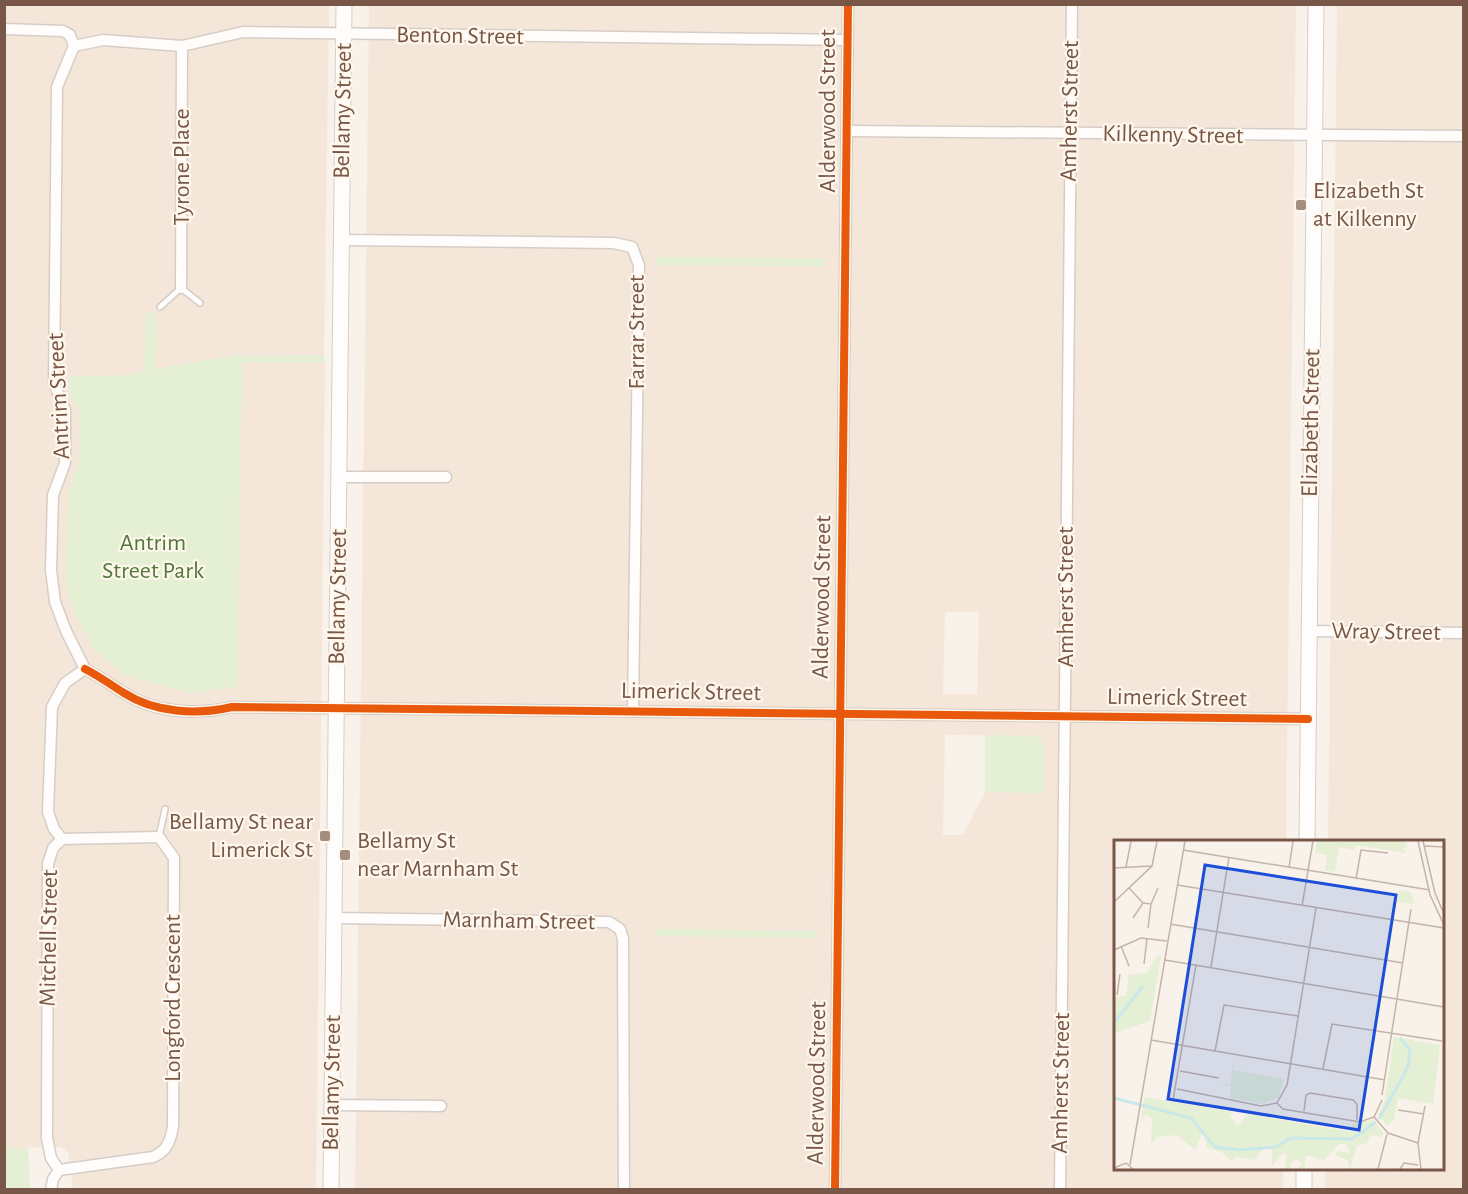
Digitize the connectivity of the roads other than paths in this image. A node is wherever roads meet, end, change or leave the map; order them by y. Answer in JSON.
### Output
{"nodes":[{"id":1,"x":344,"y":4,"type":"edge"},
{"id":2,"x":848,"y":4,"type":"edge"},
{"id":3,"x":1072,"y":4,"type":"edge"},
{"id":4,"x":1316,"y":4,"type":"edge"},
{"id":5,"x":4,"y":29,"type":"edge"},
{"id":6,"x":343,"y":34,"type":"junction"},
{"id":7,"x":848,"y":40,"type":"junction"},
{"id":8,"x":74,"y":46,"type":"junction"},
{"id":9,"x":183,"y":46,"type":"junction"},
{"id":10,"x":847,"y":131,"type":"junction"},
{"id":11,"x":1070,"y":134,"type":"junction"},
{"id":12,"x":1314,"y":136,"type":"junction"},
{"id":13,"x":1464,"y":136,"type":"edge"},
{"id":14,"x":342,"y":240,"type":"junction"},
{"id":15,"x":181,"y":288,"type":"junction"},
{"id":16,"x":200,"y":303,"type":"dead end"},
{"id":17,"x":160,"y":307,"type":"dead end"},
{"id":18,"x":339,"y":477,"type":"junction"},
{"id":19,"x":446,"y":477,"type":"dead end"},
{"id":20,"x":1309,"y":631,"type":"junction"},
{"id":21,"x":1464,"y":633,"type":"edge"},
{"id":22,"x":85,"y":669,"type":"junction"},
{"id":23,"x":337,"y":708,"type":"junction"},
{"id":24,"x":633,"y":710,"type":"junction"},
{"id":25,"x":840,"y":713,"type":"junction"},
{"id":26,"x":1065,"y":717,"type":"junction"},
{"id":27,"x":1308,"y":719,"type":"junction"},
{"id":28,"x":165,"y":808,"type":"dead end"},
{"id":29,"x":159,"y":837,"type":"junction"},
{"id":30,"x":62,"y":839,"type":"junction"},
{"id":31,"x":1307,"y":840,"type":"edge"},
{"id":32,"x":334,"y":918,"type":"junction"},
{"id":33,"x":332,"y":1104,"type":"junction"},
{"id":34,"x":441,"y":1106,"type":"dead end"},
{"id":35,"x":58,"y":1170,"type":"junction"},
{"id":36,"x":1304,"y":1170,"type":"edge"},
{"id":37,"x":51,"y":1190,"type":"edge"},
{"id":38,"x":331,"y":1190,"type":"edge"},
{"id":39,"x":624,"y":1190,"type":"edge"},
{"id":40,"x":835,"y":1190,"type":"edge"},
{"id":41,"x":1060,"y":1190,"type":"edge"},
{"id":42,"x":1304,"y":1190,"type":"edge"}],
"edges":[{"from":1,"to":6,"type":"street","name":"Bellamy Street"},
{"from":2,"to":7,"type":"street","name":"Alderwood Street"},
{"from":3,"to":11,"type":"street","name":"Amherst Street"},
{"from":4,"to":12,"type":"street","name":"Elizabeth Street"},
{"from":5,"to":8,"type":"street"},
{"from":6,"to":7,"type":"street","name":"Benton Street"},
{"from":6,"to":9,"type":"street","name":"Benton Street"},
{"from":6,"to":14,"type":"street","name":"Bellamy Street"},
{"from":7,"to":10,"type":"street","name":"Alderwood Street"},
{"from":8,"to":9,"type":"street","name":"Benton Street"},
{"from":8,"to":22,"type":"street","name":"Antrim Street"},
{"from":9,"to":15,"type":"street","name":"Tyrone Place"},
{"from":10,"to":11,"type":"street","name":"Kilkenny Street"},
{"from":10,"to":25,"type":"street","name":"Alderwood Street"},
{"from":11,"to":12,"type":"street","name":"Kilkenny Street"},
{"from":11,"to":26,"type":"street","name":"Amherst Street"},
{"from":12,"to":13,"type":"street","name":"Kilkenny Street"},
{"from":12,"to":20,"type":"street","name":"Elizabeth Street"},
{"from":14,"to":18,"type":"street","name":"Bellamy Street"},
{"from":14,"to":24,"type":"street","name":"Farrar Street"},
{"from":15,"to":16,"type":"lane"},
{"from":15,"to":17,"type":"lane"},
{"from":18,"to":19,"type":"street"},
{"from":18,"to":23,"type":"street","name":"Bellamy Street"},
{"from":20,"to":21,"type":"street","name":"Wray Street"},
{"from":20,"to":27,"type":"street","name":"Elizabeth Street"},
{"from":22,"to":23,"type":"street","name":"Limerick Street"},
{"from":22,"to":30,"type":"street","name":"Mitchell Street"},
{"from":23,"to":24,"type":"street","name":"Limerick Street"},
{"from":23,"to":32,"type":"street","name":"Bellamy Street"},
{"from":24,"to":25,"type":"street","name":"Limerick Street"},
{"from":25,"to":26,"type":"street","name":"Limerick Street"},
{"from":25,"to":40,"type":"street","name":"Alderwood Street"},
{"from":26,"to":27,"type":"street","name":"Limerick Street"},
{"from":26,"to":41,"type":"street","name":"Amherst Street"},
{"from":27,"to":31,"type":"street","name":"Elizabeth Street"},
{"from":28,"to":29,"type":"lane"},
{"from":29,"to":30,"type":"street"},
{"from":29,"to":35,"type":"street","name":"Longford Crescent"},
{"from":30,"to":35,"type":"street","name":"Mitchell Street"},
{"from":32,"to":33,"type":"street","name":"Bellamy Street"},
{"from":32,"to":39,"type":"street","name":"Marnham Street"},
{"from":33,"to":34,"type":"street"},
{"from":33,"to":38,"type":"street","name":"Bellamy Street"},
{"from":35,"to":37,"type":"street"},
{"from":36,"to":42,"type":"street"}]}
